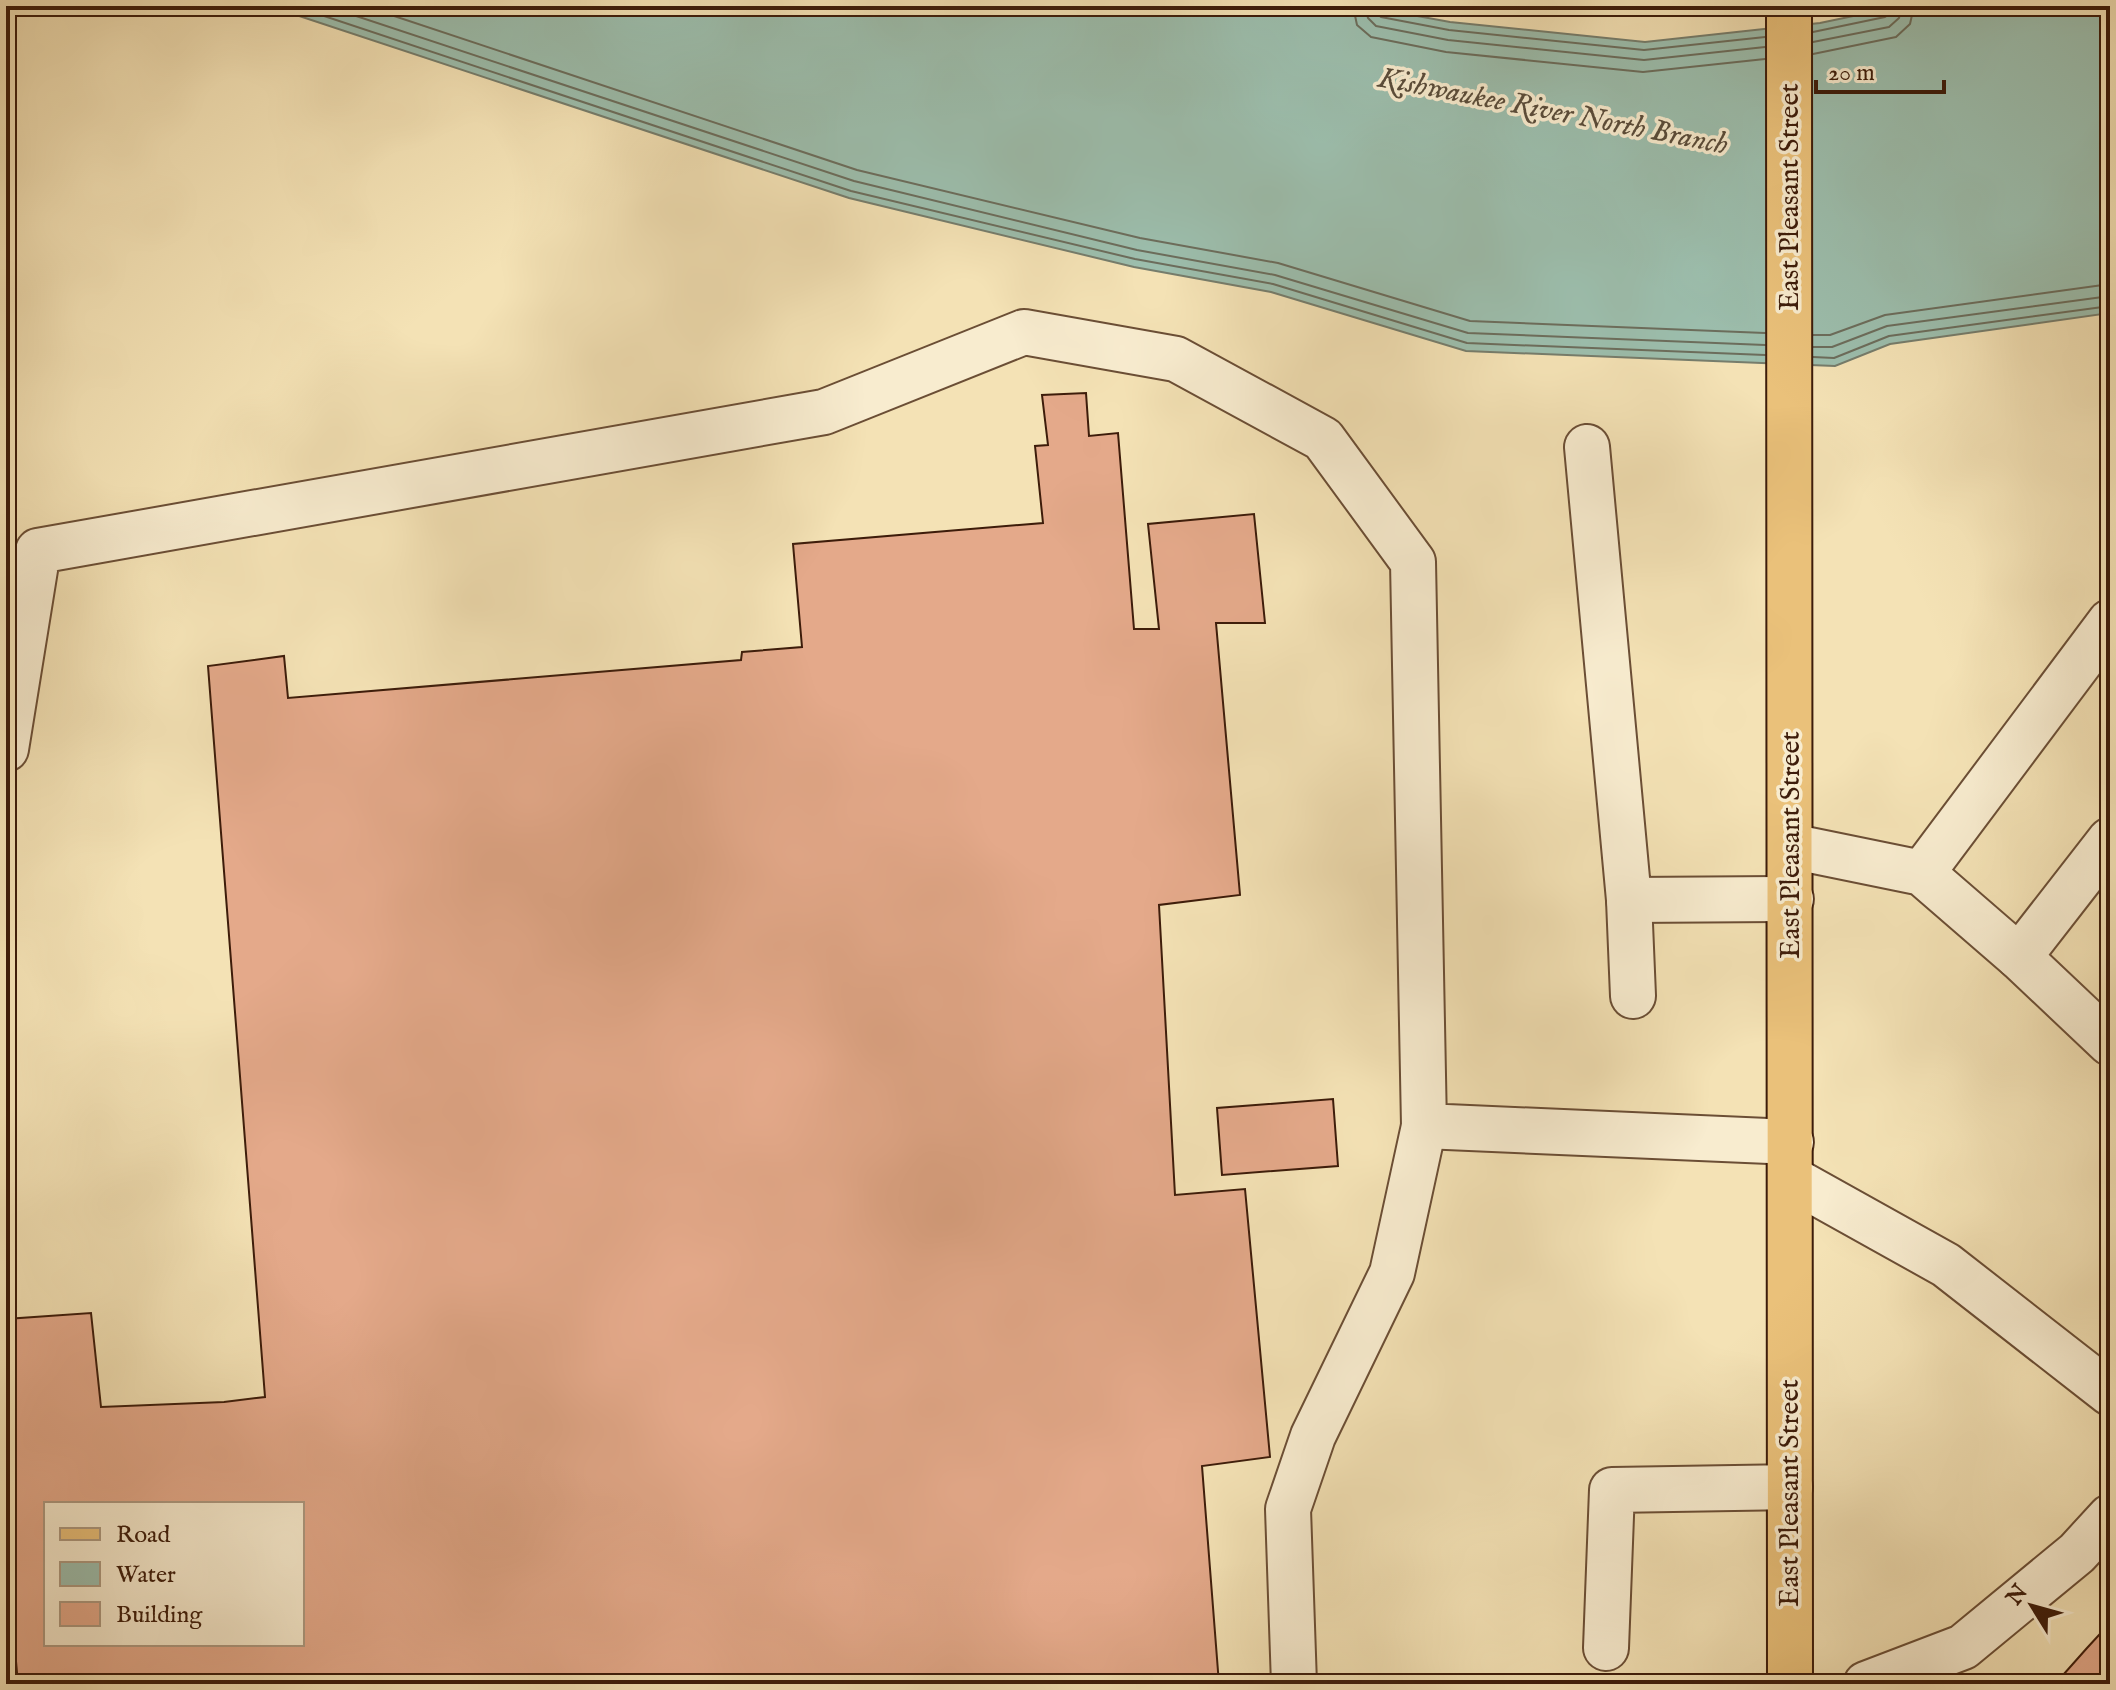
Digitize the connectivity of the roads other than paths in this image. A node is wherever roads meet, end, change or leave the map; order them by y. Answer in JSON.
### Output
{"nodes":[{"id":1,"x":1789,"y":6,"type":"edge"},
{"id":2,"x":1587,"y":447,"type":"dead end"},
{"id":3,"x":2110,"y":622,"type":"edge"},
{"id":4,"x":6,"y":749,"type":"edge"},
{"id":5,"x":2110,"y":840,"type":"edge"},
{"id":6,"x":1790,"y":846,"type":"junction"},
{"id":7,"x":1922,"y":873,"type":"junction"},
{"id":8,"x":1791,"y":899,"type":"junction"},
{"id":9,"x":1629,"y":900,"type":"junction"},
{"id":10,"x":2019,"y":957,"type":"junction"},
{"id":11,"x":1633,"y":996,"type":"dead end"},
{"id":12,"x":2110,"y":1043,"type":"edge"},
{"id":13,"x":1424,"y":1126,"type":"junction"},
{"id":14,"x":1790,"y":1160,"type":"junction"},
{"id":15,"x":2110,"y":1393,"type":"edge"},
{"id":16,"x":1790,"y":1487,"type":"junction"},
{"id":17,"x":2110,"y":1517,"type":"edge"},
{"id":18,"x":1606,"y":1648,"type":"dead end"},
{"id":19,"x":1294,"y":1684,"type":"edge"},
{"id":20,"x":1790,"y":1684,"type":"edge"},
{"id":21,"x":1866,"y":1684,"type":"edge"}],
"edges":[{"from":1,"to":6,"type":"main road","name":"East Pleasant Street"},
{"from":2,"to":9,"type":"street"},
{"from":3,"to":7,"type":"street"},
{"from":4,"to":13,"type":"street"},
{"from":5,"to":10,"type":"street"},
{"from":6,"to":7,"type":"street"},
{"from":6,"to":8,"type":"main road","name":"East Pleasant Street"},
{"from":7,"to":10,"type":"street"},
{"from":8,"to":9,"type":"street"},
{"from":8,"to":14,"type":"main road","name":"East Pleasant Street"},
{"from":9,"to":11,"type":"street"},
{"from":10,"to":12,"type":"street"},
{"from":13,"to":14,"type":"street"},
{"from":13,"to":19,"type":"street"},
{"from":14,"to":15,"type":"street"},
{"from":14,"to":16,"type":"main road","name":"East Pleasant Street"},
{"from":16,"to":18,"type":"street"},
{"from":16,"to":20,"type":"main road","name":"East Pleasant Street"},
{"from":17,"to":21,"type":"street"}]}
